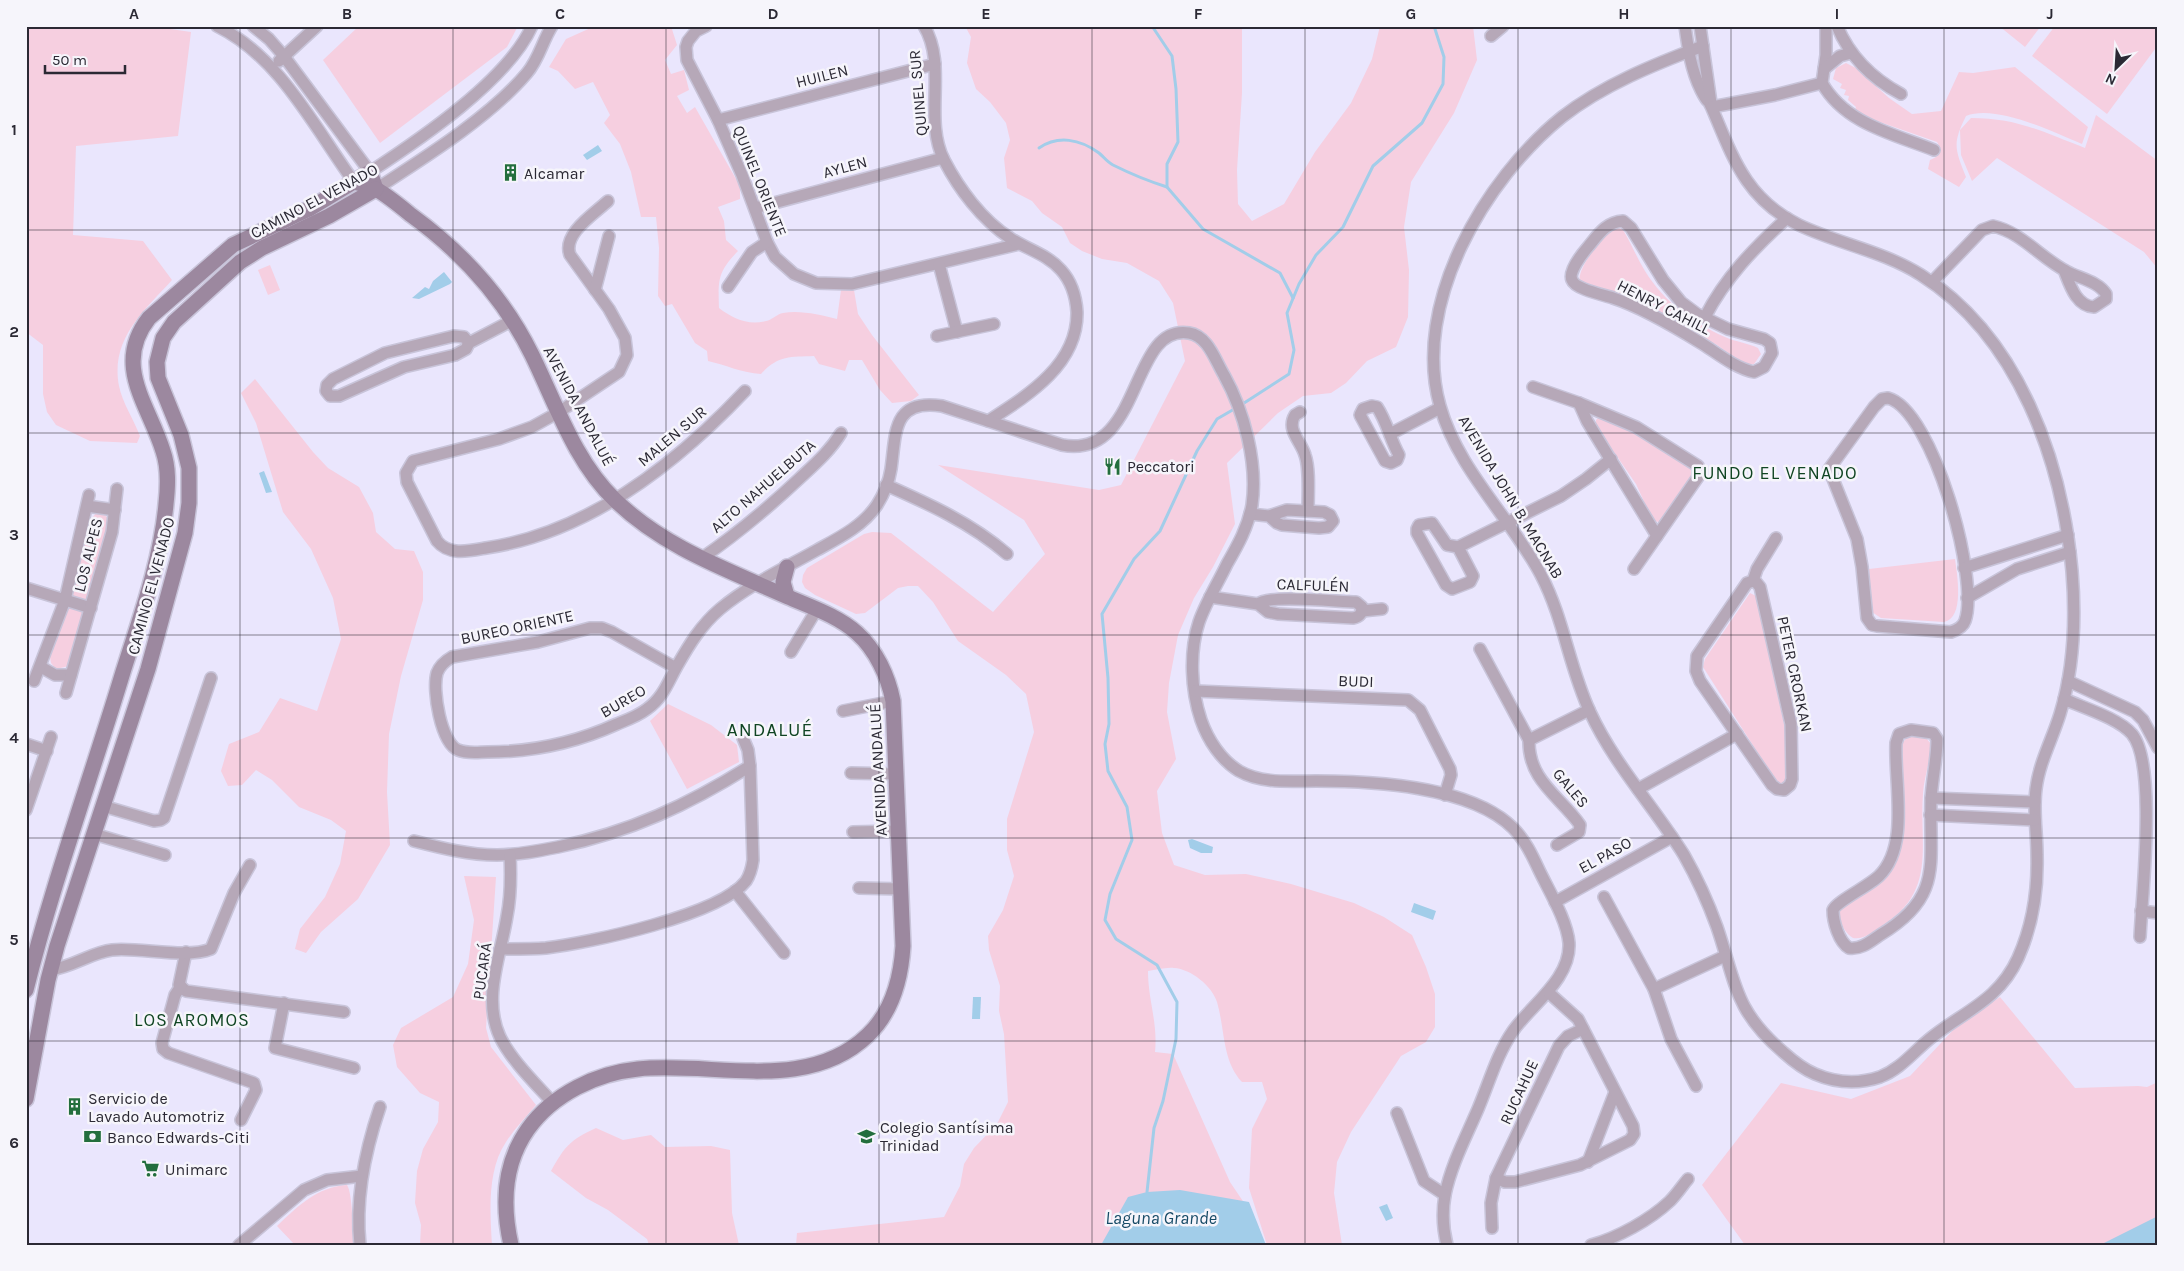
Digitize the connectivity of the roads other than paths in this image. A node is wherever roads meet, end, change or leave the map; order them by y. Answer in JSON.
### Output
{"nodes":[{"id":1,"x":217,"y":26,"type":"edge"},
{"id":2,"x":253,"y":26,"type":"edge"},
{"id":3,"x":317,"y":26,"type":"edge"},
{"id":4,"x":532,"y":26,"type":"edge"},
{"id":5,"x":552,"y":26,"type":"edge"},
{"id":6,"x":706,"y":26,"type":"edge"},
{"id":7,"x":924,"y":26,"type":"edge"},
{"id":8,"x":1503,"y":26,"type":"edge"},
{"id":9,"x":1685,"y":26,"type":"edge"},
{"id":10,"x":1700,"y":26,"type":"edge"},
{"id":11,"x":1826,"y":26,"type":"edge"},
{"id":12,"x":1837,"y":26,"type":"edge"},
{"id":13,"x":1491,"y":36,"type":"dead end"},
{"id":14,"x":1703,"y":46,"type":"junction"},
{"id":15,"x":1688,"y":52,"type":"junction"},
{"id":16,"x":1851,"y":53,"type":"junction"},
{"id":17,"x":283,"y":55,"type":"junction"},
{"id":18,"x":935,"y":64,"type":"junction"},
{"id":19,"x":273,"y":68,"type":"junction"},
{"id":20,"x":1824,"y":69,"type":"junction"},
{"id":21,"x":1822,"y":83,"type":"junction"},
{"id":22,"x":1901,"y":94,"type":"dead end"},
{"id":23,"x":1712,"y":107,"type":"junction"},
{"id":24,"x":718,"y":120,"type":"junction"},
{"id":25,"x":1934,"y":150,"type":"dead end"},
{"id":26,"x":943,"y":158,"type":"junction"},
{"id":27,"x":370,"y":172,"type":"junction"},
{"id":28,"x":354,"y":182,"type":"junction"},
{"id":29,"x":376,"y":189,"type":"junction"},
{"id":30,"x":608,"y":200,"type":"dead end"},
{"id":31,"x":755,"y":208,"type":"junction"},
{"id":32,"x":1787,"y":218,"type":"junction"},
{"id":33,"x":609,"y":236,"type":"dead end"},
{"id":34,"x":767,"y":242,"type":"junction"},
{"id":35,"x":1019,"y":244,"type":"junction"},
{"id":36,"x":939,"y":264,"type":"junction"},
{"id":37,"x":2064,"y":270,"type":"dead end"},
{"id":38,"x":1932,"y":282,"type":"junction"},
{"id":39,"x":728,"y":287,"type":"dead end"},
{"id":40,"x":595,"y":290,"type":"junction"},
{"id":41,"x":1705,"y":318,"type":"junction"},
{"id":42,"x":513,"y":320,"type":"junction"},
{"id":43,"x":994,"y":324,"type":"dead end"},
{"id":44,"x":957,"y":332,"type":"junction"},
{"id":45,"x":938,"y":336,"type":"dead end"},
{"id":46,"x":469,"y":343,"type":"junction"},
{"id":47,"x":1533,"y":387,"type":"dead end"},
{"id":48,"x":745,"y":391,"type":"dead end"},
{"id":49,"x":1579,"y":403,"type":"junction"},
{"id":50,"x":1440,"y":408,"type":"junction"},
{"id":51,"x":559,"y":412,"type":"junction"},
{"id":52,"x":1300,"y":412,"type":"dead end"},
{"id":53,"x":988,"y":421,"type":"junction"},
{"id":54,"x":840,"y":433,"type":"dead end"},
{"id":55,"x":1390,"y":434,"type":"junction"},
{"id":56,"x":1610,"y":459,"type":"junction"},
{"id":57,"x":886,"y":485,"type":"junction"},
{"id":58,"x":117,"y":489,"type":"dead end"},
{"id":59,"x":614,"y":500,"type":"junction"},
{"id":60,"x":115,"y":510,"type":"junction"},
{"id":61,"x":1308,"y":511,"type":"junction"},
{"id":62,"x":1250,"y":514,"type":"junction"},
{"id":63,"x":1270,"y":516,"type":"junction"},
{"id":64,"x":1508,"y":522,"type":"junction"},
{"id":65,"x":2068,"y":535,"type":"junction"},
{"id":66,"x":1657,"y":536,"type":"junction"},
{"id":67,"x":1776,"y":538,"type":"dead end"},
{"id":68,"x":1458,"y":547,"type":"junction"},
{"id":69,"x":2070,"y":552,"type":"junction"},
{"id":70,"x":1007,"y":554,"type":"dead end"},
{"id":71,"x":702,"y":558,"type":"junction"},
{"id":72,"x":787,"y":567,"type":"junction"},
{"id":73,"x":1964,"y":568,"type":"junction"},
{"id":74,"x":1634,"y":569,"type":"dead end"},
{"id":75,"x":1753,"y":581,"type":"junction"},
{"id":76,"x":759,"y":584,"type":"junction"},
{"id":77,"x":26,"y":588,"type":"edge"},
{"id":78,"x":787,"y":596,"type":"junction"},
{"id":79,"x":1210,"y":597,"type":"junction"},
{"id":80,"x":1967,"y":598,"type":"junction"},
{"id":81,"x":65,"y":600,"type":"junction"},
{"id":82,"x":91,"y":608,"type":"junction"},
{"id":83,"x":1382,"y":608,"type":"dead end"},
{"id":84,"x":818,"y":610,"type":"junction"},
{"id":85,"x":132,"y":643,"type":"junction"},
{"id":86,"x":154,"y":649,"type":"junction"},
{"id":87,"x":1480,"y":649,"type":"dead end"},
{"id":88,"x":791,"y":652,"type":"dead end"},
{"id":89,"x":41,"y":667,"type":"junction"},
{"id":90,"x":676,"y":668,"type":"junction"},
{"id":91,"x":71,"y":675,"type":"junction"},
{"id":92,"x":211,"y":678,"type":"dead end"},
{"id":93,"x":34,"y":681,"type":"dead end"},
{"id":94,"x":2068,"y":681,"type":"junction"},
{"id":95,"x":1195,"y":691,"type":"junction"},
{"id":96,"x":66,"y":693,"type":"dead end"},
{"id":97,"x":2064,"y":699,"type":"junction"},
{"id":98,"x":893,"y":701,"type":"junction"},
{"id":99,"x":1589,"y":710,"type":"junction"},
{"id":100,"x":843,"y":711,"type":"dead end"},
{"id":101,"x":1737,"y":734,"type":"junction"},
{"id":102,"x":51,"y":737,"type":"dead end"},
{"id":103,"x":744,"y":738,"type":"dead end"},
{"id":104,"x":1529,"y":740,"type":"junction"},
{"id":105,"x":26,"y":744,"type":"edge"},
{"id":106,"x":451,"y":745,"type":"joint"},
{"id":107,"x":2158,"y":748,"type":"edge"},
{"id":108,"x":47,"y":751,"type":"junction"},
{"id":109,"x":750,"y":766,"type":"junction"},
{"id":110,"x":851,"y":772,"type":"dead end"},
{"id":111,"x":896,"y":774,"type":"junction"},
{"id":112,"x":1638,"y":789,"type":"junction"},
{"id":113,"x":1445,"y":795,"type":"junction"},
{"id":114,"x":1931,"y":798,"type":"junction"},
{"id":115,"x":2035,"y":802,"type":"junction"},
{"id":116,"x":103,"y":806,"type":"junction"},
{"id":117,"x":2152,"y":809,"type":"edge"},
{"id":118,"x":26,"y":810,"type":"edge"},
{"id":119,"x":1930,"y":815,"type":"junction"},
{"id":120,"x":2035,"y":820,"type":"junction"},
{"id":121,"x":853,"y":832,"type":"dead end"},
{"id":122,"x":899,"y":832,"type":"junction"},
{"id":123,"x":94,"y":834,"type":"junction"},
{"id":124,"x":1672,"y":837,"type":"junction"},
{"id":125,"x":414,"y":841,"type":"dead end"},
{"id":126,"x":1557,"y":845,"type":"dead end"},
{"id":127,"x":165,"y":855,"type":"dead end"},
{"id":128,"x":510,"y":855,"type":"junction"},
{"id":129,"x":250,"y":865,"type":"dead end"},
{"id":130,"x":859,"y":888,"type":"dead end"},
{"id":131,"x":902,"y":889,"type":"junction"},
{"id":132,"x":735,"y":891,"type":"junction"},
{"id":133,"x":1604,"y":897,"type":"dead end"},
{"id":134,"x":1554,"y":902,"type":"junction"},
{"id":135,"x":2141,"y":911,"type":"junction"},
{"id":136,"x":2158,"y":913,"type":"edge"},
{"id":137,"x":2140,"y":937,"type":"dead end"},
{"id":138,"x":500,"y":949,"type":"junction"},
{"id":139,"x":186,"y":952,"type":"junction"},
{"id":140,"x":784,"y":953,"type":"dead end"},
{"id":141,"x":1725,"y":956,"type":"junction"},
{"id":142,"x":50,"y":970,"type":"junction"},
{"id":143,"x":181,"y":986,"type":"junction"},
{"id":144,"x":1654,"y":989,"type":"junction"},
{"id":145,"x":26,"y":990,"type":"edge"},
{"id":146,"x":1548,"y":992,"type":"junction"},
{"id":147,"x":284,"y":1003,"type":"junction"},
{"id":148,"x":344,"y":1012,"type":"dead end"},
{"id":149,"x":1583,"y":1030,"type":"junction"},
{"id":150,"x":354,"y":1068,"type":"dead end"},
{"id":151,"x":1696,"y":1086,"type":"dead end"},
{"id":152,"x":1615,"y":1092,"type":"junction"},
{"id":153,"x":26,"y":1099,"type":"edge"},
{"id":154,"x":553,"y":1103,"type":"junction"},
{"id":155,"x":380,"y":1107,"type":"dead end"},
{"id":156,"x":1397,"y":1113,"type":"dead end"},
{"id":157,"x":241,"y":1120,"type":"dead end"},
{"id":158,"x":1588,"y":1162,"type":"junction"},
{"id":159,"x":362,"y":1176,"type":"junction"},
{"id":160,"x":1496,"y":1178,"type":"junction"},
{"id":161,"x":1688,"y":1179,"type":"dead end"},
{"id":162,"x":1445,"y":1195,"type":"junction"},
{"id":163,"x":1492,"y":1228,"type":"dead end"},
{"id":164,"x":239,"y":1245,"type":"edge"},
{"id":165,"x":360,"y":1245,"type":"edge"},
{"id":166,"x":511,"y":1245,"type":"edge"},
{"id":167,"x":1447,"y":1245,"type":"edge"},
{"id":168,"x":1591,"y":1245,"type":"edge"}],
"edges":[{"from":1,"to":19,"type":"street"},
{"from":2,"to":17,"type":"street"},
{"from":3,"to":17,"type":"street"},
{"from":4,"to":27,"type":"street","name":"CAMINO EL VENADO"},
{"from":5,"to":29,"type":"street","name":"CAMINO EL VENADO"},
{"from":6,"to":24,"type":"street","name":"QUINEL ORIENTE"},
{"from":7,"to":18,"type":"street","name":"QUINEL SUR"},
{"from":8,"to":13,"type":"street"},
{"from":9,"to":15,"type":"street"},
{"from":10,"to":14,"type":"street"},
{"from":11,"to":20,"type":"street"},
{"from":12,"to":16,"type":"street"},
{"from":14,"to":15,"type":"street","name":"AVENIDA JOHN B. MACNAB"},
{"from":14,"to":23,"type":"street"},
{"from":15,"to":23,"type":"street"},
{"from":15,"to":50,"type":"street","name":"AVENIDA JOHN B. MACNAB"},
{"from":16,"to":20,"type":"street"},
{"from":16,"to":22,"type":"street"},
{"from":17,"to":19,"type":"street"},
{"from":17,"to":27,"type":"street"},
{"from":18,"to":24,"type":"street","name":"HUILEN"},
{"from":18,"to":26,"type":"street","name":"QUINEL SUR"},
{"from":19,"to":28,"type":"street"},
{"from":20,"to":21,"type":"street"},
{"from":21,"to":23,"type":"street"},
{"from":21,"to":25,"type":"street"},
{"from":23,"to":32,"type":"street","name":"AVENIDA JOHN B. MACNAB"},
{"from":24,"to":31,"type":"street","name":"QUINEL ORIENTE"},
{"from":26,"to":31,"type":"street","name":"AYLEN"},
{"from":26,"to":35,"type":"street","name":"QUINEL SUR"},
{"from":27,"to":28,"type":"street","name":"CAMINO EL VENADO"},
{"from":27,"to":29,"type":"street"},
{"from":28,"to":29,"type":"street"},
{"from":28,"to":85,"type":"street","name":"CAMINO EL VENADO"},
{"from":29,"to":42,"type":"street","name":"AVENIDA ANDALUÉ"},
{"from":29,"to":86,"type":"street","name":"CAMINO EL VENADO"},
{"from":30,"to":40,"type":"street"},
{"from":31,"to":34,"type":"street","name":"QUINEL ORIENTE"},
{"from":32,"to":38,"type":"street","name":"AVENIDA JOHN B. MACNAB"},
{"from":32,"to":41,"type":"street","name":"HENRY CAHILL"},
{"from":33,"to":40,"type":"street"},
{"from":34,"to":36,"type":"street","name":"QUINEL ORIENTE"},
{"from":34,"to":39,"type":"street"},
{"from":35,"to":36,"type":"street","name":"QUINEL ORIENTE"},
{"from":35,"to":53,"type":"street","name":"QUINEL SUR"},
{"from":36,"to":44,"type":"street"},
{"from":37,"to":38,"type":"street"},
{"from":38,"to":65,"type":"street","name":"AVENIDA JOHN B. MACNAB"},
{"from":40,"to":51,"type":"street"},
{"from":41,"to":41,"type":"street","name":"HENRY CAHILL"},
{"from":42,"to":46,"type":"street"},
{"from":42,"to":51,"type":"street","name":"AVENIDA ANDALUÉ"},
{"from":43,"to":44,"type":"street"},
{"from":44,"to":45,"type":"street"},
{"from":46,"to":46,"type":"street"},
{"from":47,"to":49,"type":"street"},
{"from":48,"to":59,"type":"street","name":"MALEN SUR"},
{"from":49,"to":56,"type":"street"},
{"from":49,"to":66,"type":"street"},
{"from":50,"to":55,"type":"street"},
{"from":50,"to":64,"type":"street","name":"AVENIDA JOHN B. MACNAB"},
{"from":51,"to":59,"type":"street","name":"AVENIDA ANDALUÉ"},
{"from":51,"to":59,"type":"street","name":"MALEN SUR"},
{"from":52,"to":61,"type":"street"},
{"from":53,"to":57,"type":"street","name":"BUREO"},
{"from":53,"to":62,"type":"street","name":"BUREO"},
{"from":54,"to":71,"type":"street","name":"ALTO NAHUELBUTA"},
{"from":55,"to":55,"type":"street"},
{"from":56,"to":64,"type":"street"},
{"from":56,"to":66,"type":"street"},
{"from":57,"to":70,"type":"street"},
{"from":57,"to":72,"type":"street","name":"BUREO"},
{"from":58,"to":60,"type":"street","name":"LOS ALPES"},
{"from":59,"to":71,"type":"street","name":"AVENIDA ANDALUÉ"},
{"from":60,"to":81,"type":"street","name":"LOS ALPES"},
{"from":60,"to":82,"type":"street","name":"LOS ALPES"},
{"from":61,"to":63,"type":"street"},
{"from":61,"to":63,"type":"street"},
{"from":62,"to":63,"type":"street"},
{"from":62,"to":79,"type":"street","name":"BUREO"},
{"from":64,"to":68,"type":"street"},
{"from":64,"to":99,"type":"street","name":"AVENIDA JOHN B. MACNAB"},
{"from":65,"to":69,"type":"street","name":"AVENIDA JOHN B. MACNAB"},
{"from":65,"to":73,"type":"street"},
{"from":66,"to":74,"type":"street"},
{"from":67,"to":75,"type":"street","name":"PETER CRORKAN"},
{"from":68,"to":68,"type":"street"},
{"from":69,"to":80,"type":"street"},
{"from":69,"to":94,"type":"street","name":"AVENIDA JOHN B. MACNAB"},
{"from":71,"to":76,"type":"street","name":"AVENIDA ANDALUÉ"},
{"from":72,"to":76,"type":"street","name":"BUREO"},
{"from":72,"to":78,"type":"street"},
{"from":73,"to":80,"type":"street"},
{"from":73,"to":80,"type":"street"},
{"from":75,"to":101,"type":"street","name":"PETER CRORKAN"},
{"from":75,"to":101,"type":"street","name":"PETER CRORKAN"},
{"from":76,"to":78,"type":"street","name":"AVENIDA ANDALUÉ"},
{"from":76,"to":90,"type":"street","name":"BUREO"},
{"from":77,"to":81,"type":"street","name":"LOS ALPES"},
{"from":78,"to":84,"type":"street","name":"AVENIDA ANDALUÉ"},
{"from":79,"to":83,"type":"street","name":"CALFULÉN"},
{"from":79,"to":95,"type":"street","name":"BUREO"},
{"from":81,"to":82,"type":"street","name":"LOS ALPES"},
{"from":81,"to":89,"type":"street","name":"LOS ALPES"},
{"from":82,"to":91,"type":"street","name":"LOS ALPES"},
{"from":84,"to":88,"type":"street"},
{"from":84,"to":98,"type":"street","name":"AVENIDA ANDALUÉ"},
{"from":85,"to":86,"type":"street"},
{"from":85,"to":145,"type":"street","name":"CAMINO EL VENADO"},
{"from":86,"to":116,"type":"street","name":"CAMINO EL VENADO"},
{"from":87,"to":104,"type":"street","name":"GALES"},
{"from":89,"to":91,"type":"street"},
{"from":89,"to":93,"type":"street","name":"LOS ALPES"},
{"from":90,"to":106,"type":"street","name":"BUREO"},
{"from":90,"to":106,"type":"street","name":"BUREO ORIENTE"},
{"from":91,"to":96,"type":"street","name":"LOS ALPES"},
{"from":92,"to":116,"type":"street"},
{"from":94,"to":97,"type":"street","name":"AVENIDA JOHN B. MACNAB"},
{"from":94,"to":107,"type":"street"},
{"from":95,"to":113,"type":"street","name":"BUREO"},
{"from":95,"to":113,"type":"street","name":"BUDI"},
{"from":97,"to":115,"type":"street","name":"AVENIDA JOHN B. MACNAB"},
{"from":97,"to":117,"type":"street"},
{"from":98,"to":100,"type":"street"},
{"from":98,"to":111,"type":"street","name":"AVENIDA ANDALUÉ"},
{"from":99,"to":104,"type":"street"},
{"from":99,"to":112,"type":"street","name":"AVENIDA JOHN B. MACNAB"},
{"from":101,"to":112,"type":"street"},
{"from":102,"to":108,"type":"street"},
{"from":103,"to":109,"type":"street"},
{"from":104,"to":126,"type":"street","name":"GALES"},
{"from":105,"to":108,"type":"street"},
{"from":108,"to":118,"type":"street"},
{"from":109,"to":128,"type":"street"},
{"from":109,"to":132,"type":"street"},
{"from":110,"to":111,"type":"street"},
{"from":111,"to":122,"type":"street","name":"AVENIDA ANDALUÉ"},
{"from":112,"to":124,"type":"street","name":"AVENIDA JOHN B. MACNAB"},
{"from":113,"to":134,"type":"street","name":"BUREO"},
{"from":114,"to":115,"type":"street"},
{"from":114,"to":119,"type":"street"},
{"from":114,"to":119,"type":"street"},
{"from":115,"to":120,"type":"street","name":"AVENIDA JOHN B. MACNAB"},
{"from":116,"to":123,"type":"street","name":"CAMINO EL VENADO"},
{"from":117,"to":135,"type":"street"},
{"from":119,"to":120,"type":"street"},
{"from":120,"to":141,"type":"street","name":"AVENIDA JOHN B. MACNAB"},
{"from":121,"to":122,"type":"street"},
{"from":122,"to":131,"type":"street","name":"AVENIDA ANDALUÉ"},
{"from":123,"to":127,"type":"street"},
{"from":123,"to":142,"type":"street","name":"CAMINO EL VENADO"},
{"from":124,"to":134,"type":"street","name":"EL PASO"},
{"from":124,"to":141,"type":"street","name":"AVENIDA JOHN B. MACNAB"},
{"from":125,"to":128,"type":"street"},
{"from":128,"to":138,"type":"street","name":"PUCARÁ"},
{"from":129,"to":139,"type":"street"},
{"from":130,"to":131,"type":"street"},
{"from":131,"to":154,"type":"street","name":"AVENIDA ANDALUÉ"},
{"from":132,"to":138,"type":"street"},
{"from":132,"to":140,"type":"street"},
{"from":133,"to":144,"type":"street"},
{"from":134,"to":146,"type":"street","name":"BUREO"},
{"from":135,"to":136,"type":"street"},
{"from":135,"to":137,"type":"street"},
{"from":138,"to":154,"type":"street","name":"PUCARÁ"},
{"from":139,"to":142,"type":"street"},
{"from":139,"to":143,"type":"street"},
{"from":141,"to":144,"type":"street"},
{"from":142,"to":153,"type":"street","name":"CAMINO EL VENADO"},
{"from":143,"to":147,"type":"street"},
{"from":143,"to":157,"type":"street"},
{"from":144,"to":151,"type":"street"},
{"from":146,"to":149,"type":"street"},
{"from":146,"to":162,"type":"street","name":"BUREO"},
{"from":147,"to":148,"type":"street"},
{"from":147,"to":150,"type":"street"},
{"from":149,"to":152,"type":"street"},
{"from":149,"to":160,"type":"street","name":"RUCAHUE"},
{"from":152,"to":158,"type":"street"},
{"from":152,"to":158,"type":"street"},
{"from":154,"to":166,"type":"street","name":"AVENIDA ANDALUÉ"},
{"from":155,"to":159,"type":"street"},
{"from":156,"to":162,"type":"street"},
{"from":158,"to":160,"type":"street"},
{"from":159,"to":164,"type":"street"},
{"from":159,"to":165,"type":"street"},
{"from":160,"to":163,"type":"street","name":"RUCAHUE"},
{"from":161,"to":168,"type":"street"},
{"from":162,"to":167,"type":"street","name":"BUREO"}]}
